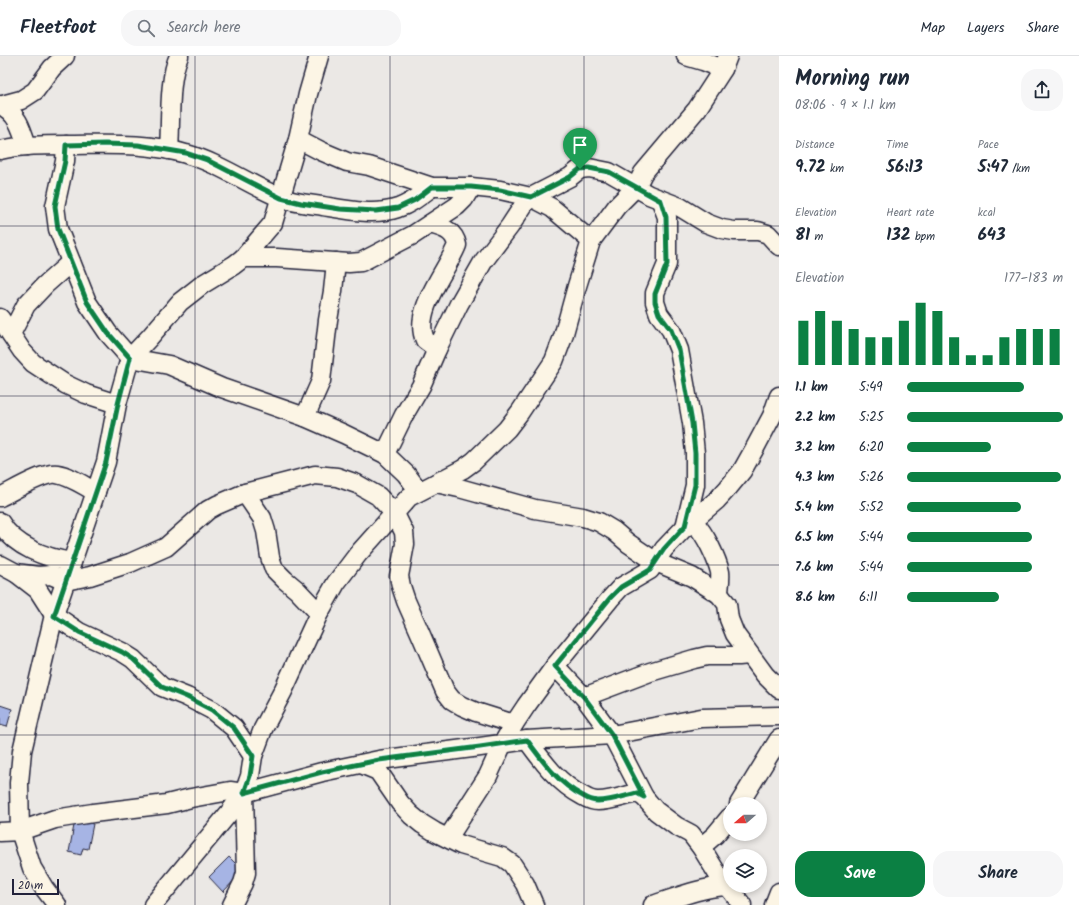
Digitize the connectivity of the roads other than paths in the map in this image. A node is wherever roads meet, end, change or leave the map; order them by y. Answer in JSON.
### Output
{"nodes":[{"id":1,"x":65,"y":56,"type":"edge"},
{"id":2,"x":179,"y":56,"type":"edge"},
{"id":3,"x":319,"y":56,"type":"edge"},
{"id":4,"x":686,"y":56,"type":"edge"},
{"id":5,"x":726,"y":63,"type":"edge"},
{"id":6,"x":3,"y":104,"type":"edge"},
{"id":7,"x":298,"y":139,"type":"junction"},
{"id":8,"x":66,"y":145,"type":"junction"},
{"id":9,"x":27,"y":146,"type":"junction"},
{"id":10,"x":0,"y":150,"type":"edge"},
{"id":11,"x":169,"y":150,"type":"junction"},
{"id":12,"x":432,"y":187,"type":"junction"},
{"id":13,"x":471,"y":187,"type":"junction"},
{"id":14,"x":636,"y":187,"type":"junction"},
{"id":15,"x":531,"y":197,"type":"junction"},
{"id":16,"x":281,"y":198,"type":"junction"},
{"id":17,"x":661,"y":201,"type":"junction"},
{"id":18,"x":430,"y":224,"type":"junction"},
{"id":19,"x":591,"y":241,"type":"junction"},
{"id":20,"x":779,"y":246,"type":"edge"},
{"id":21,"x":243,"y":258,"type":"junction"},
{"id":22,"x":71,"y":262,"type":"junction"},
{"id":23,"x":336,"y":262,"type":"junction"},
{"id":24,"x":0,"y":318,"type":"edge"},
{"id":25,"x":11,"y":334,"type":"junction"},
{"id":26,"x":437,"y":349,"type":"junction"},
{"id":27,"x":130,"y":358,"type":"junction"},
{"id":28,"x":779,"y":396,"type":"edge"},
{"id":29,"x":118,"y":404,"type":"junction"},
{"id":30,"x":305,"y":417,"type":"junction"},
{"id":31,"x":385,"y":454,"type":"junction"},
{"id":32,"x":436,"y":483,"type":"junction"},
{"id":33,"x":419,"y":491,"type":"junction"},
{"id":34,"x":96,"y":492,"type":"junction"},
{"id":35,"x":245,"y":493,"type":"junction"},
{"id":36,"x":0,"y":497,"type":"edge"},
{"id":37,"x":395,"y":514,"type":"junction"},
{"id":38,"x":2,"y":525,"type":"edge"},
{"id":39,"x":685,"y":526,"type":"junction"},
{"id":40,"x":72,"y":562,"type":"junction"},
{"id":41,"x":656,"y":562,"type":"junction"},
{"id":42,"x":6,"y":568,"type":"edge"},
{"id":43,"x":65,"y":581,"type":"junction"},
{"id":44,"x":719,"y":594,"type":"junction"},
{"id":45,"x":318,"y":613,"type":"junction"},
{"id":46,"x":54,"y":616,"type":"junction"},
{"id":47,"x":749,"y":655,"type":"junction"},
{"id":48,"x":555,"y":666,"type":"junction"},
{"id":49,"x":779,"y":689,"type":"edge"},
{"id":50,"x":584,"y":697,"type":"junction"},
{"id":51,"x":779,"y":716,"type":"edge"},
{"id":52,"x":514,"y":724,"type":"junction"},
{"id":53,"x":612,"y":735,"type":"junction"},
{"id":54,"x":779,"y":739,"type":"edge"},
{"id":55,"x":527,"y":740,"type":"junction"},
{"id":56,"x":503,"y":743,"type":"junction"},
{"id":57,"x":253,"y":756,"type":"junction"},
{"id":58,"x":361,"y":764,"type":"junction"},
{"id":59,"x":244,"y":793,"type":"junction"},
{"id":60,"x":644,"y":797,"type":"junction"},
{"id":61,"x":743,"y":797,"type":"edge"},
{"id":62,"x":723,"y":825,"type":"edge"},
{"id":63,"x":20,"y":831,"type":"junction"},
{"id":64,"x":0,"y":832,"type":"edge"},
{"id":65,"x":448,"y":838,"type":"junction"},
{"id":66,"x":700,"y":847,"type":"junction"},
{"id":67,"x":723,"y":883,"type":"edge"},
{"id":68,"x":723,"y":886,"type":"edge"},
{"id":69,"x":779,"y":892,"type":"edge"},
{"id":70,"x":733,"y":893,"type":"edge"},
{"id":71,"x":57,"y":905,"type":"edge"},
{"id":72,"x":153,"y":905,"type":"edge"},
{"id":73,"x":232,"y":905,"type":"edge"},
{"id":74,"x":534,"y":905,"type":"edge"},
{"id":75,"x":653,"y":905,"type":"edge"},
{"id":76,"x":742,"y":905,"type":"edge"},
{"id":77,"x":774,"y":905,"type":"edge"}],
"edges":[{"from":1,"to":6,"type":"street"},
{"from":2,"to":11,"type":"street"},
{"from":3,"to":7,"type":"street"},
{"from":4,"to":5,"type":"street"},
{"from":5,"to":14,"type":"street"},
{"from":6,"to":9,"type":"street"},
{"from":7,"to":12,"type":"street"},
{"from":7,"to":16,"type":"street"},
{"from":8,"to":9,"type":"street"},
{"from":8,"to":11,"type":"street"},
{"from":8,"to":22,"type":"street"},
{"from":9,"to":10,"type":"street"},
{"from":11,"to":16,"type":"street"},
{"from":12,"to":13,"type":"street"},
{"from":12,"to":16,"type":"street"},
{"from":13,"to":15,"type":"street"},
{"from":13,"to":18,"type":"street"},
{"from":14,"to":15,"type":"street"},
{"from":14,"to":17,"type":"street"},
{"from":14,"to":19,"type":"street"},
{"from":15,"to":19,"type":"street"},
{"from":15,"to":26,"type":"street"},
{"from":16,"to":21,"type":"street"},
{"from":17,"to":20,"type":"street"},
{"from":17,"to":39,"type":"street"},
{"from":18,"to":23,"type":"street"},
{"from":18,"to":26,"type":"street"},
{"from":19,"to":32,"type":"street"},
{"from":21,"to":23,"type":"street"},
{"from":21,"to":27,"type":"street"},
{"from":22,"to":25,"type":"street"},
{"from":22,"to":27,"type":"street"},
{"from":23,"to":30,"type":"street"},
{"from":24,"to":25,"type":"street"},
{"from":25,"to":29,"type":"street"},
{"from":26,"to":31,"type":"street"},
{"from":27,"to":29,"type":"street"},
{"from":27,"to":30,"type":"street"},
{"from":28,"to":39,"type":"street"},
{"from":29,"to":34,"type":"street"},
{"from":30,"to":31,"type":"street"},
{"from":31,"to":33,"type":"street"},
{"from":32,"to":33,"type":"street"},
{"from":32,"to":41,"type":"street"},
{"from":33,"to":37,"type":"street"},
{"from":34,"to":36,"type":"street"},
{"from":34,"to":40,"type":"street"},
{"from":35,"to":37,"type":"street"},
{"from":35,"to":43,"type":"street"},
{"from":35,"to":45,"type":"street"},
{"from":37,"to":45,"type":"street"},
{"from":37,"to":52,"type":"street"},
{"from":38,"to":40,"type":"street"},
{"from":38,"to":42,"type":"street"},
{"from":39,"to":41,"type":"street"},
{"from":39,"to":44,"type":"street"},
{"from":40,"to":43,"type":"street"},
{"from":41,"to":44,"type":"street"},
{"from":41,"to":48,"type":"street"},
{"from":42,"to":43,"type":"street"},
{"from":42,"to":46,"type":"street"},
{"from":43,"to":46,"type":"street"},
{"from":44,"to":47,"type":"street"},
{"from":45,"to":57,"type":"street"},
{"from":46,"to":57,"type":"street"},
{"from":46,"to":63,"type":"street"},
{"from":47,"to":49,"type":"street"},
{"from":47,"to":50,"type":"street"},
{"from":48,"to":50,"type":"street"},
{"from":48,"to":52,"type":"street"},
{"from":50,"to":53,"type":"street"},
{"from":51,"to":53,"type":"street"},
{"from":52,"to":56,"type":"street"},
{"from":53,"to":55,"type":"street"},
{"from":53,"to":60,"type":"street"},
{"from":54,"to":61,"type":"street"},
{"from":55,"to":56,"type":"street"},
{"from":55,"to":60,"type":"street"},
{"from":56,"to":58,"type":"street"},
{"from":56,"to":65,"type":"street"},
{"from":57,"to":59,"type":"street"},
{"from":58,"to":59,"type":"street"},
{"from":58,"to":65,"type":"street"},
{"from":59,"to":63,"type":"street"},
{"from":59,"to":72,"type":"street"},
{"from":59,"to":73,"type":"street"},
{"from":60,"to":66,"type":"street"},
{"from":62,"to":66,"type":"street"},
{"from":63,"to":64,"type":"street"},
{"from":63,"to":71,"type":"street"},
{"from":65,"to":74,"type":"street"},
{"from":66,"to":67,"type":"street"},
{"from":68,"to":75,"type":"street"},
{"from":69,"to":77,"type":"street"},
{"from":70,"to":76,"type":"street"}]}
